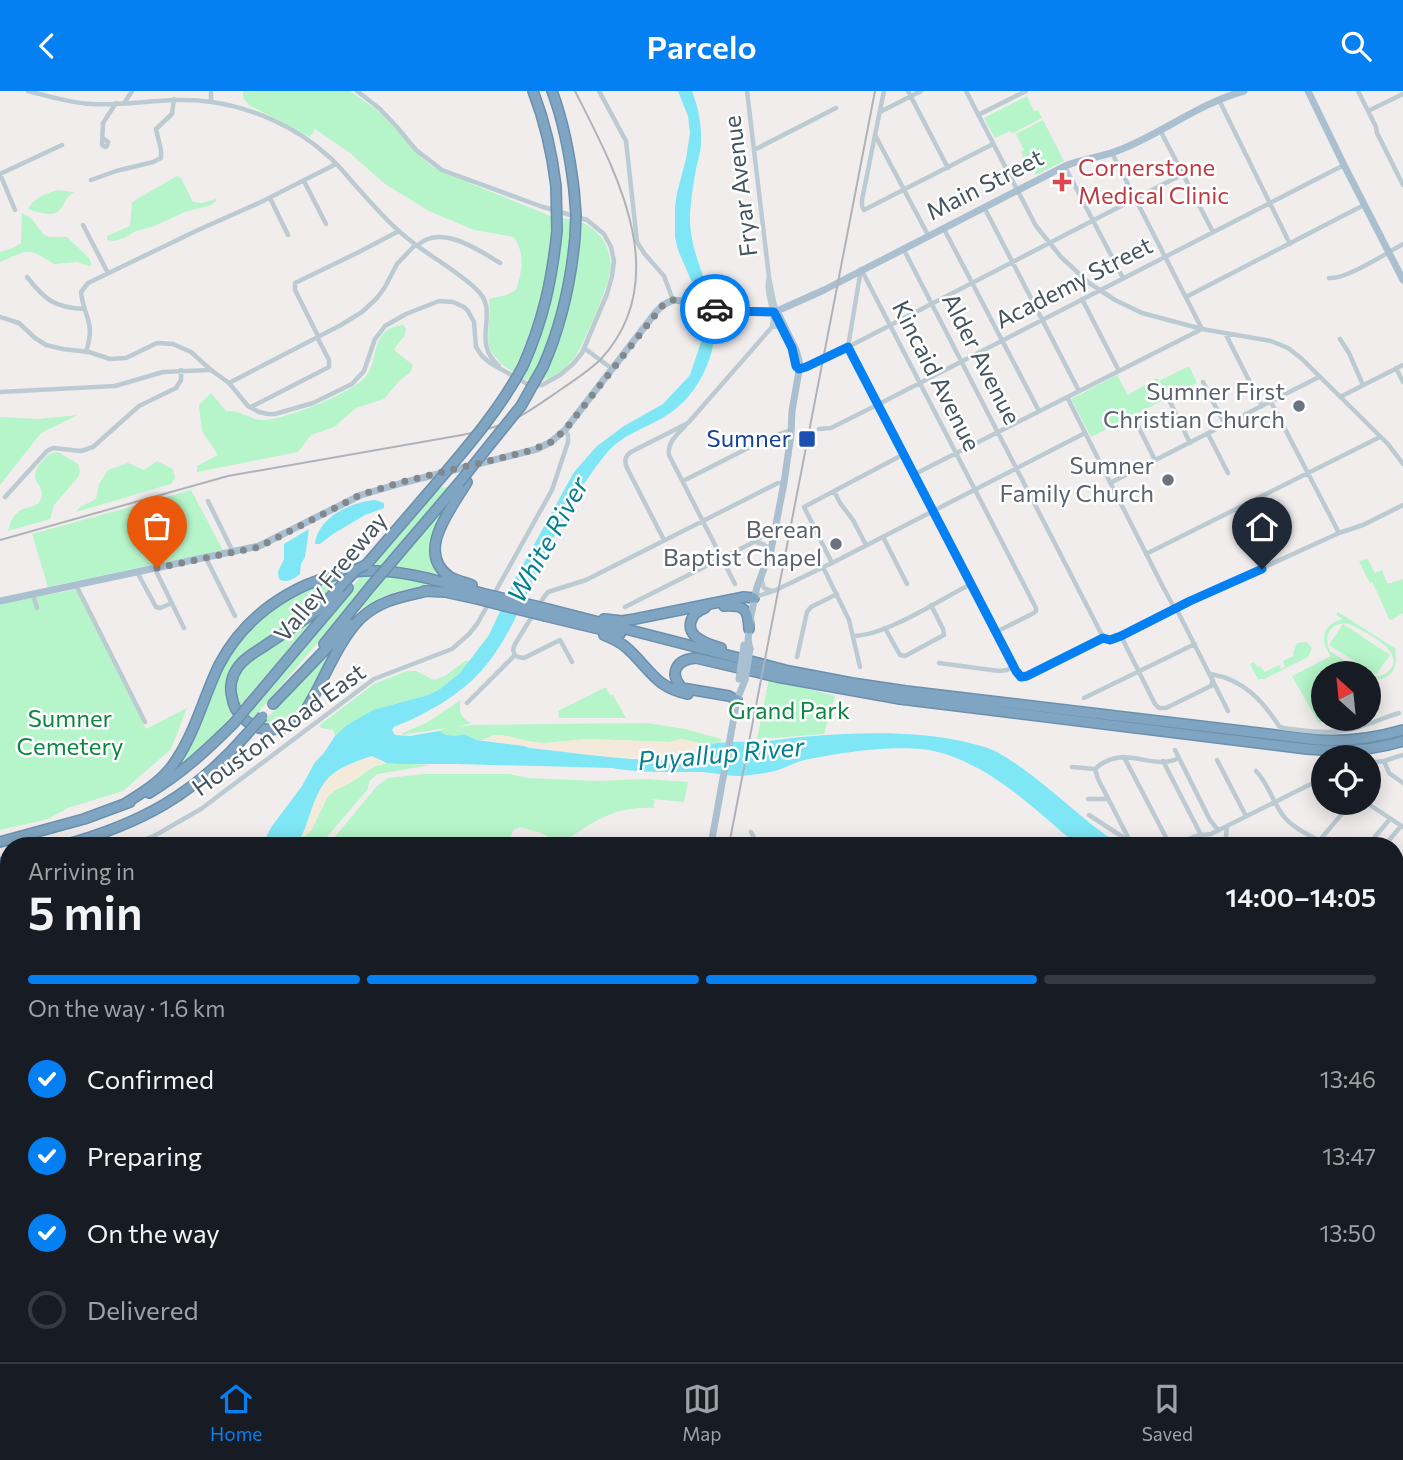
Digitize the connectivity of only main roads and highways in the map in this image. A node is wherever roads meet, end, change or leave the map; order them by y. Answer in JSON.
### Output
{"nodes":[{"id":1,"x":533,"y":91,"type":"edge"},
{"id":2,"x":552,"y":91,"type":"edge"},
{"id":3,"x":1244,"y":91,"type":"edge"},
{"id":4,"x":1308,"y":91,"type":"edge"},
{"id":5,"x":1403,"y":281,"type":"edge"},
{"id":6,"x":777,"y":314,"type":"junction"},
{"id":7,"x":799,"y":369,"type":"junction"},
{"id":8,"x":463,"y":483,"type":"junction"},
{"id":9,"x":343,"y":588,"type":"junction"},
{"id":10,"x":428,"y":591,"type":"junction"},
{"id":11,"x":480,"y":594,"type":"junction"},
{"id":12,"x":754,"y":598,"type":"junction"},
{"id":13,"x":0,"y":601,"type":"edge"},
{"id":14,"x":719,"y":605,"type":"junction"},
{"id":15,"x":564,"y":613,"type":"junction"},
{"id":16,"x":549,"y":614,"type":"junction"},
{"id":17,"x":747,"y":641,"type":"junction"},
{"id":18,"x":761,"y":664,"type":"junction"},
{"id":19,"x":788,"y":678,"type":"junction"},
{"id":20,"x":738,"y":696,"type":"junction"},
{"id":21,"x":273,"y":704,"type":"junction"},
{"id":22,"x":1403,"y":730,"type":"edge"},
{"id":23,"x":1403,"y":741,"type":"edge"},
{"id":24,"x":126,"y":803,"type":"junction"},
{"id":25,"x":18,"y":837,"type":"edge"},
{"id":26,"x":92,"y":837,"type":"edge"},
{"id":27,"x":712,"y":837,"type":"edge"}],
"edges":[{"from":1,"to":9,"type":"highway","name":"Valley Freeway","bridge":true},
{"from":2,"to":8,"type":"highway","bridge":true},
{"from":3,"to":6,"type":"main road","name":"Main Street"},
{"from":4,"to":5,"type":"main road"},
{"from":6,"to":7,"type":"main road"},
{"from":6,"to":7,"type":"main road"},
{"from":6,"to":13,"type":"main road"},
{"from":7,"to":12,"type":"main road"},
{"from":8,"to":11,"type":"highway"},
{"from":8,"to":21,"type":"highway","name":"Valley Freeway","bridge":true},
{"from":9,"to":10,"type":"highway"},
{"from":9,"to":24,"type":"highway","name":"Valley Freeway","bridge":true},
{"from":10,"to":11,"type":"highway"},
{"from":10,"to":21,"type":"highway"},
{"from":11,"to":16,"type":"highway","bridge":true},
{"from":11,"to":16,"type":"highway","bridge":true},
{"from":11,"to":24,"type":"highway"},
{"from":12,"to":14,"type":"highway"},
{"from":12,"to":15,"type":"highway"},
{"from":12,"to":17,"type":"main road"},
{"from":14,"to":17,"type":"highway"},
{"from":14,"to":18,"type":"highway"},
{"from":15,"to":16,"type":"highway"},
{"from":15,"to":18,"type":"highway"},
{"from":16,"to":19,"type":"highway"},
{"from":16,"to":20,"type":"highway"},
{"from":17,"to":20,"type":"main road","bridge":true},
{"from":18,"to":22,"type":"highway"},
{"from":19,"to":20,"type":"highway"},
{"from":19,"to":23,"type":"highway"},
{"from":20,"to":27,"type":"main road"},
{"from":21,"to":26,"type":"highway","name":"Valley Freeway","bridge":true},
{"from":24,"to":25,"type":"highway","name":"Valley Freeway"}]}
